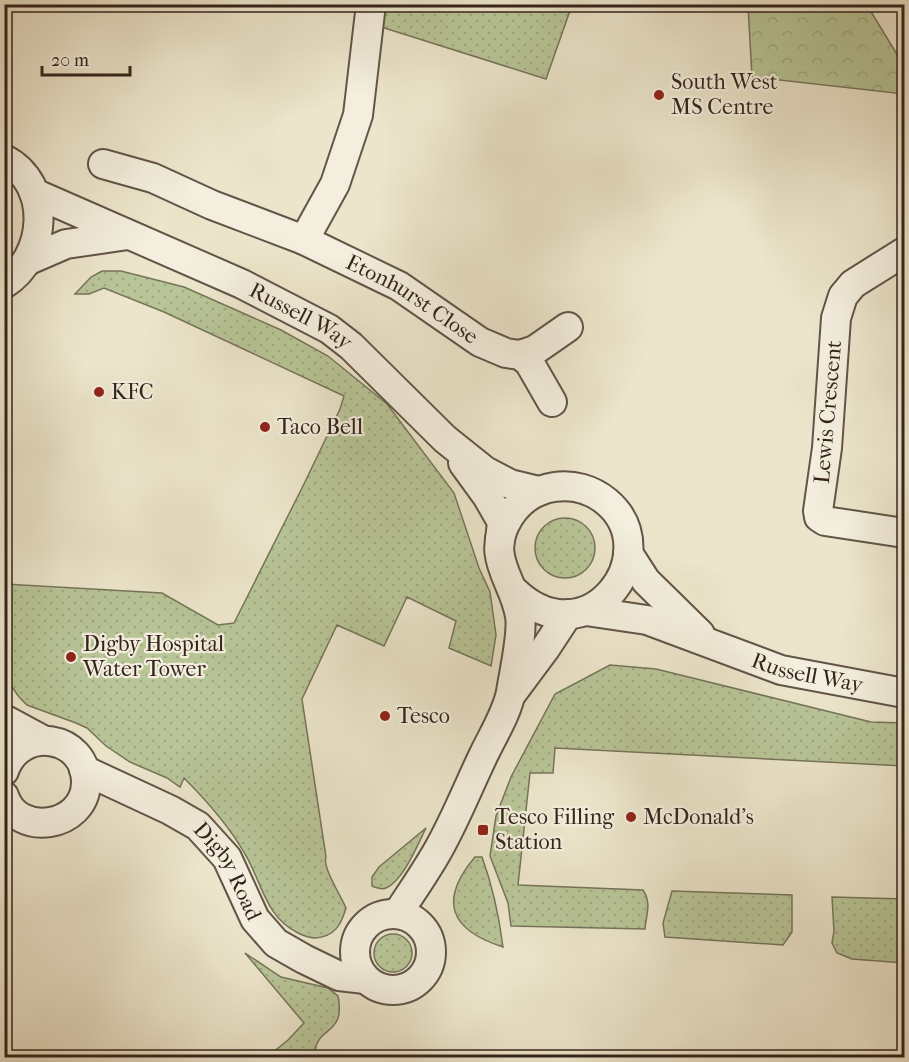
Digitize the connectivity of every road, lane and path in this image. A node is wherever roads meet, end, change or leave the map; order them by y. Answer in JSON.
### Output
{"nodes":[{"id":1,"x":371,"y":4,"type":"edge"},
{"id":2,"x":6,"y":157,"type":"edge"},
{"id":3,"x":103,"y":164,"type":"dead end"},
{"id":4,"x":34,"y":193,"type":"junction"},
{"id":5,"x":128,"y":235,"type":"junction"},
{"id":6,"x":304,"y":240,"type":"junction"},
{"id":7,"x":904,"y":252,"type":"edge"},
{"id":8,"x":29,"y":260,"type":"junction"},
{"id":9,"x":4,"y":284,"type":"edge"},
{"id":10,"x":568,"y":327,"type":"dead end"},
{"id":11,"x":520,"y":355,"type":"junction"},
{"id":12,"x":552,"y":402,"type":"dead end"},
{"id":13,"x":445,"y":440,"type":"junction"},
{"id":14,"x":539,"y":490,"type":"junction"},
{"id":15,"x":904,"y":533,"type":"edge"},
{"id":16,"x":499,"y":545,"type":"junction"},
{"id":17,"x":628,"y":553,"type":"junction"},
{"id":18,"x":513,"y":590,"type":"junction"},
{"id":19,"x":577,"y":612,"type":"junction"},
{"id":20,"x":713,"y":645,"type":"junction"},
{"id":21,"x":904,"y":693,"type":"edge"},
{"id":22,"x":510,"y":696,"type":"junction"},
{"id":23,"x":4,"y":719,"type":"edge"},
{"id":24,"x":42,"y":740,"type":"junction"},
{"id":25,"x":6,"y":761,"type":"edge"},
{"id":26,"x":84,"y":770,"type":"junction"},
{"id":27,"x":138,"y":795,"type":"junction"},
{"id":28,"x":78,"y":807,"type":"junction"},
{"id":29,"x":8,"y":809,"type":"edge"},
{"id":30,"x":409,"y":919,"type":"junction"},
{"id":31,"x":354,"y":947,"type":"junction"},
{"id":32,"x":304,"y":959,"type":"junction"},
{"id":33,"x":365,"y":979,"type":"junction"}],
"edges":[{"from":1,"to":6,"type":"street"},
{"from":2,"to":4,"type":"street"},
{"from":3,"to":6,"type":"street","name":"Etonhurst Close"},
{"from":4,"to":5,"type":"street","name":"Russell Way"},
{"from":4,"to":8,"type":"street"},
{"from":5,"to":8,"type":"street"},
{"from":5,"to":13,"type":"street","name":"Russell Way"},
{"from":6,"to":11,"type":"street","name":"Etonhurst Close"},
{"from":7,"to":15,"type":"street","name":"Lewis Crescent"},
{"from":8,"to":9,"type":"street"},
{"from":10,"to":11,"type":"street"},
{"from":11,"to":12,"type":"street"},
{"from":13,"to":14,"type":"street","name":"Russell Way"},
{"from":13,"to":16,"type":"street","name":"Russell Way"},
{"from":14,"to":16,"type":"street"},
{"from":14,"to":17,"type":"street"},
{"from":16,"to":18,"type":"street"},
{"from":17,"to":19,"type":"street"},
{"from":17,"to":20,"type":"street","name":"Russell Way"},
{"from":18,"to":19,"type":"street"},
{"from":18,"to":22,"type":"street"},
{"from":19,"to":20,"type":"street","name":"Russell Way"},
{"from":19,"to":22,"type":"street"},
{"from":20,"to":21,"type":"street","name":"Russell Way"},
{"from":22,"to":30,"type":"street"},
{"from":23,"to":24,"type":"street"},
{"from":24,"to":25,"type":"street"},
{"from":24,"to":26,"type":"street"},
{"from":26,"to":27,"type":"street","name":"Digby Road"},
{"from":26,"to":28,"type":"street"},
{"from":27,"to":28,"type":"street"},
{"from":27,"to":32,"type":"street","name":"Digby Road"},
{"from":28,"to":29,"type":"street"},
{"from":30,"to":31,"type":"street"},
{"from":30,"to":33,"type":"street"},
{"from":31,"to":32,"type":"street"},
{"from":31,"to":33,"type":"street"},
{"from":32,"to":33,"type":"street","name":"Digby Road"}]}
